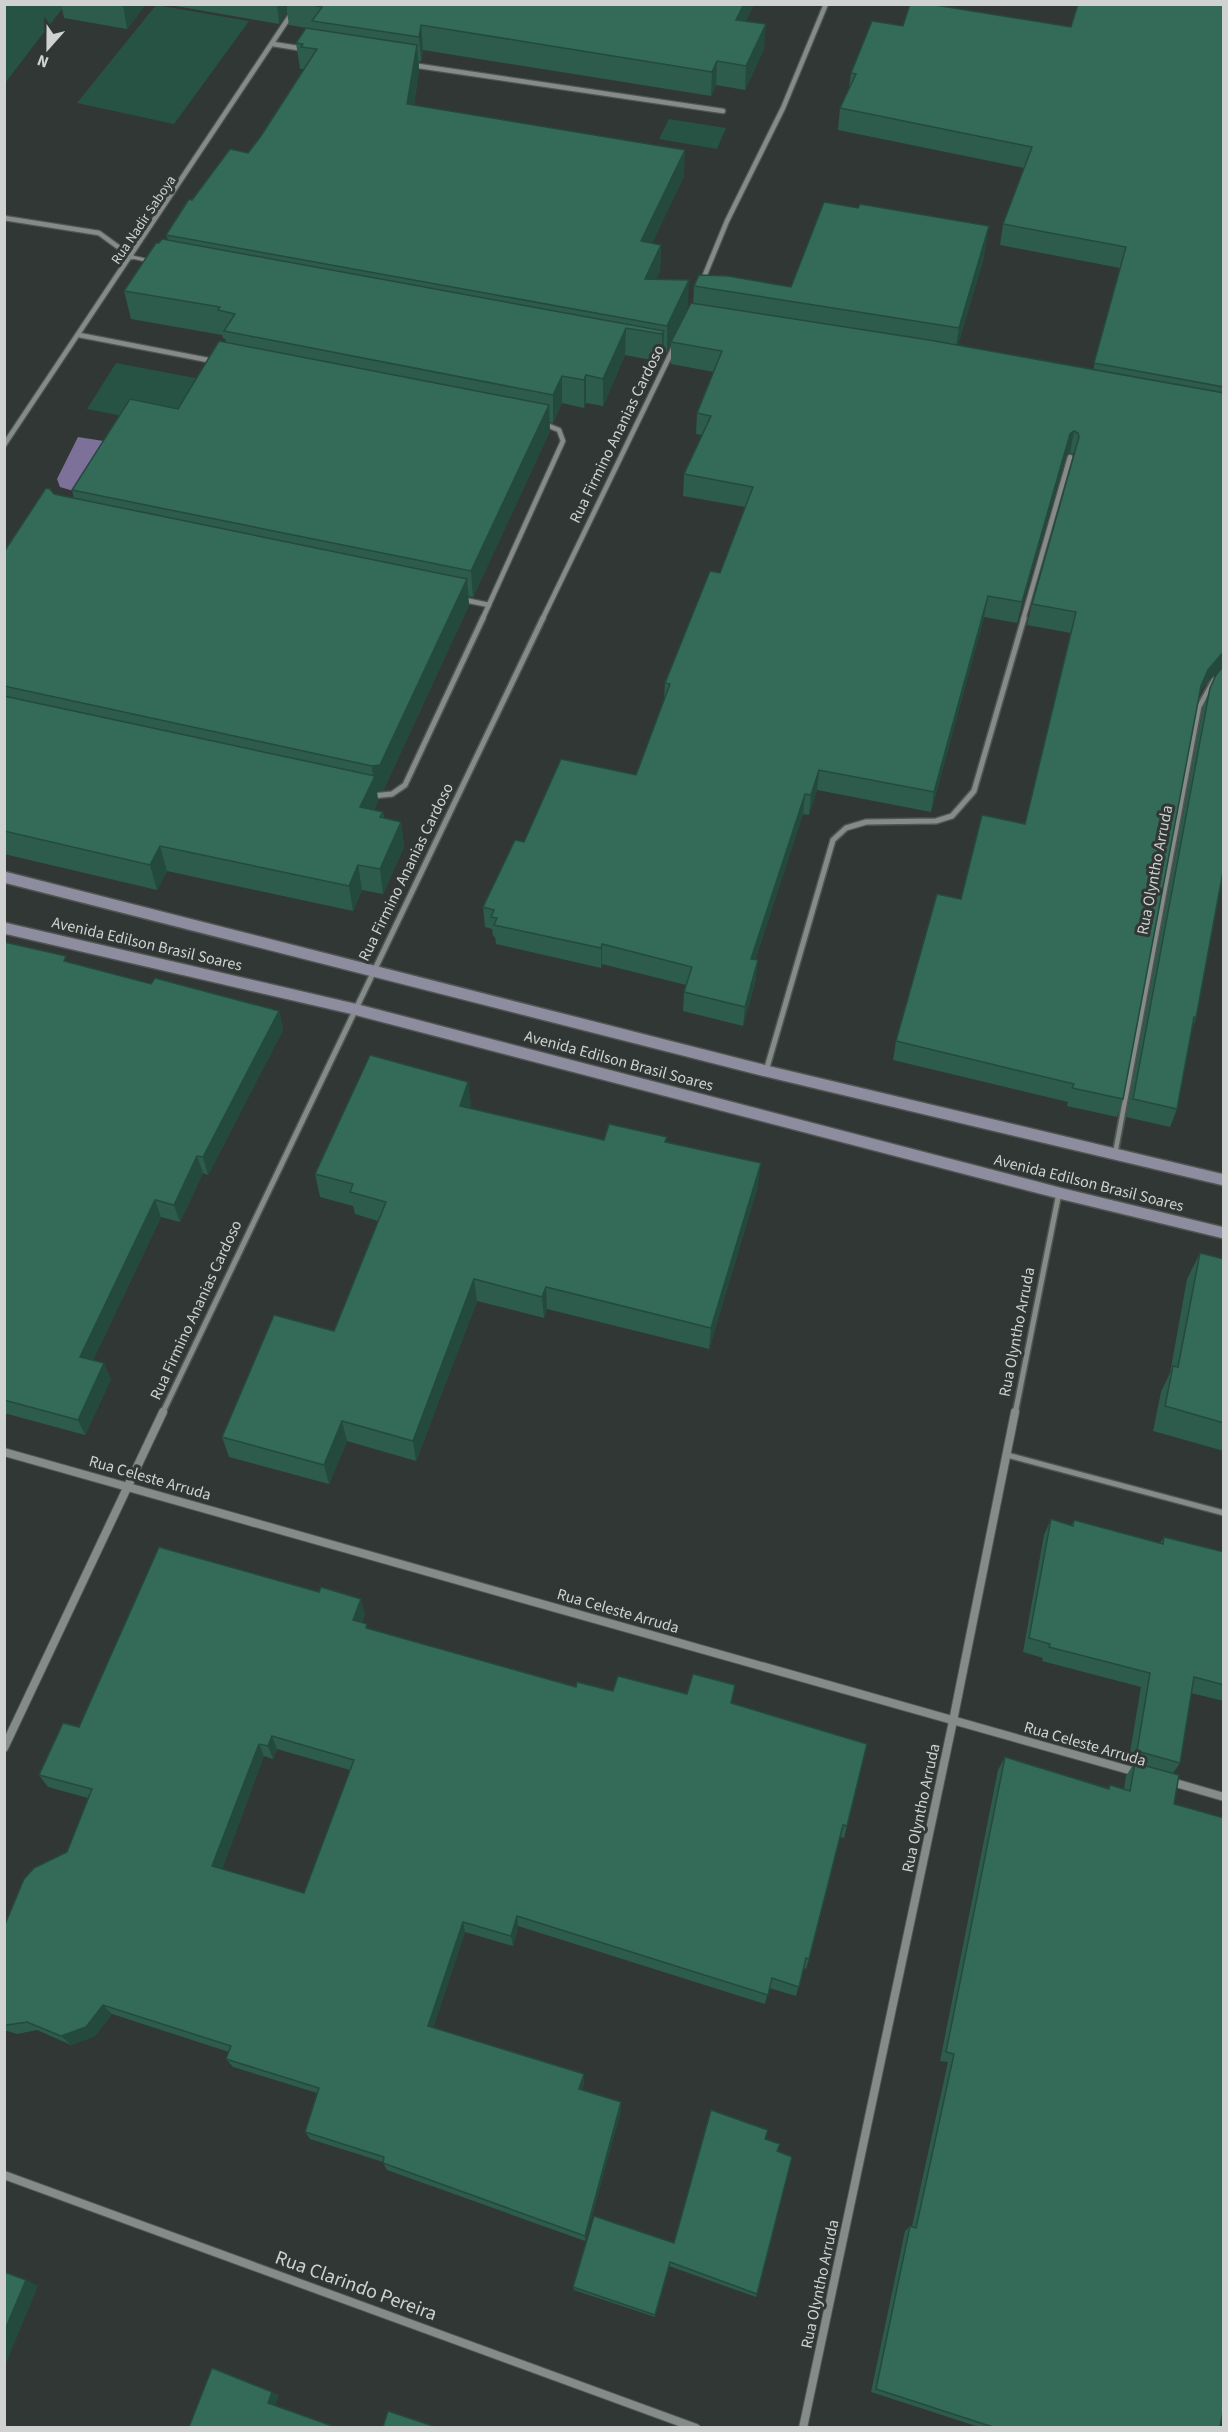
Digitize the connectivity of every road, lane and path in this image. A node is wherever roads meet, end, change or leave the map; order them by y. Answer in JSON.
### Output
{"nodes":[{"id":1,"x":298,"y":4,"type":"edge"},
{"id":2,"x":826,"y":4,"type":"edge"},
{"id":3,"x":273,"y":44,"type":"junction"},
{"id":4,"x":313,"y":50,"type":"edge"},
{"id":5,"x":407,"y":64,"type":"edge"},
{"id":6,"x":723,"y":111,"type":"dead end"},
{"id":7,"x":4,"y":218,"type":"edge"},
{"id":8,"x":132,"y":257,"type":"junction"},
{"id":9,"x":155,"y":261,"type":"edge"},
{"id":10,"x":701,"y":287,"type":"edge"},
{"id":11,"x":79,"y":335,"type":"junction"},
{"id":12,"x":678,"y":338,"type":"edge"},
{"id":13,"x":658,"y":354,"type":"edge"},
{"id":14,"x":669,"y":357,"type":"junction"},
{"id":15,"x":218,"y":362,"type":"edge"},
{"id":16,"x":532,"y":422,"type":"edge"},
{"id":17,"x":4,"y":446,"type":"edge"},
{"id":18,"x":1070,"y":457,"type":"edge"},
{"id":19,"x":457,"y":598,"type":"edge"},
{"id":20,"x":489,"y":605,"type":"junction"},
{"id":21,"x":1218,"y":674,"type":"edge"},
{"id":22,"x":364,"y":794,"type":"edge"},
{"id":23,"x":4,"y":877,"type":"edge"},
{"id":24,"x":4,"y":928,"type":"edge"},
{"id":25,"x":373,"y":971,"type":"junction"},
{"id":26,"x":354,"y":1009,"type":"junction"},
{"id":27,"x":766,"y":1071,"type":"junction"},
{"id":28,"x":1115,"y":1154,"type":"junction"},
{"id":29,"x":1224,"y":1180,"type":"edge"},
{"id":30,"x":1059,"y":1193,"type":"junction"},
{"id":31,"x":1224,"y":1233,"type":"edge"},
{"id":32,"x":4,"y":1452,"type":"edge"},
{"id":33,"x":1006,"y":1455,"type":"junction"},
{"id":34,"x":128,"y":1486,"type":"junction"},
{"id":35,"x":1224,"y":1513,"type":"edge"},
{"id":36,"x":953,"y":1721,"type":"junction"},
{"id":37,"x":4,"y":1748,"type":"edge"},
{"id":38,"x":1145,"y":1775,"type":"edge"},
{"id":39,"x":1167,"y":1781,"type":"edge"},
{"id":40,"x":1224,"y":1797,"type":"edge"},
{"id":41,"x":4,"y":2175,"type":"edge"},
{"id":42,"x":696,"y":2427,"type":"edge"},
{"id":43,"x":803,"y":2427,"type":"edge"}],
"edges":[{"from":1,"to":3,"type":"street","name":"Rua Nadir Saboya"},
{"from":2,"to":10,"type":"street"},
{"from":3,"to":4,"type":"street"},
{"from":3,"to":8,"type":"street","name":"Rua Nadir Saboya"},
{"from":5,"to":6,"type":"street"},
{"from":7,"to":8,"type":"street"},
{"from":8,"to":9,"type":"lane"},
{"from":8,"to":11,"type":"street","name":"Rua Nadir Saboya"},
{"from":11,"to":15,"type":"street"},
{"from":11,"to":17,"type":"street","name":"Rua Nadir Saboya"},
{"from":12,"to":14,"type":"street","name":"Rua Firmino Ananias Cardoso"},
{"from":13,"to":14,"type":"lane"},
{"from":14,"to":25,"type":"street","name":"Rua Firmino Ananias Cardoso"},
{"from":16,"to":20,"type":"street"},
{"from":18,"to":27,"type":"street"},
{"from":19,"to":20,"type":"street"},
{"from":20,"to":22,"type":"street"},
{"from":21,"to":28,"type":"lane","name":"Rua Olyntho Arruda"},
{"from":23,"to":25,"type":"main road","name":"Avenida Edilson Brasil Soares"},
{"from":24,"to":26,"type":"main road","name":"Avenida Edilson Brasil Soares"},
{"from":25,"to":26,"type":"street","name":"Rua Firmino Ananias Cardoso"},
{"from":25,"to":27,"type":"main road","name":"Avenida Edilson Brasil Soares"},
{"from":26,"to":30,"type":"main road","name":"Avenida Edilson Brasil Soares"},
{"from":26,"to":34,"type":"street","name":"Rua Firmino Ananias Cardoso"},
{"from":27,"to":28,"type":"main road","name":"Avenida Edilson Brasil Soares"},
{"from":28,"to":29,"type":"main road","name":"Avenida Edilson Brasil Soares"},
{"from":30,"to":31,"type":"main road","name":"Avenida Edilson Brasil Soares"},
{"from":30,"to":33,"type":"street","name":"Rua Olyntho Arruda"},
{"from":32,"to":34,"type":"street","name":"Rua Celeste Arruda"},
{"from":33,"to":35,"type":"lane"},
{"from":33,"to":36,"type":"street","name":"Rua Olyntho Arruda"},
{"from":34,"to":36,"type":"street","name":"Rua Celeste Arruda"},
{"from":34,"to":37,"type":"street","name":"Rua Firmino Ananias Cardoso"},
{"from":36,"to":38,"type":"street","name":"Rua Celeste Arruda"},
{"from":36,"to":43,"type":"street","name":"Rua Olyntho Arruda"},
{"from":39,"to":40,"type":"street"},
{"from":41,"to":42,"type":"street","name":"Rua Clarindo Pereira"}]}
